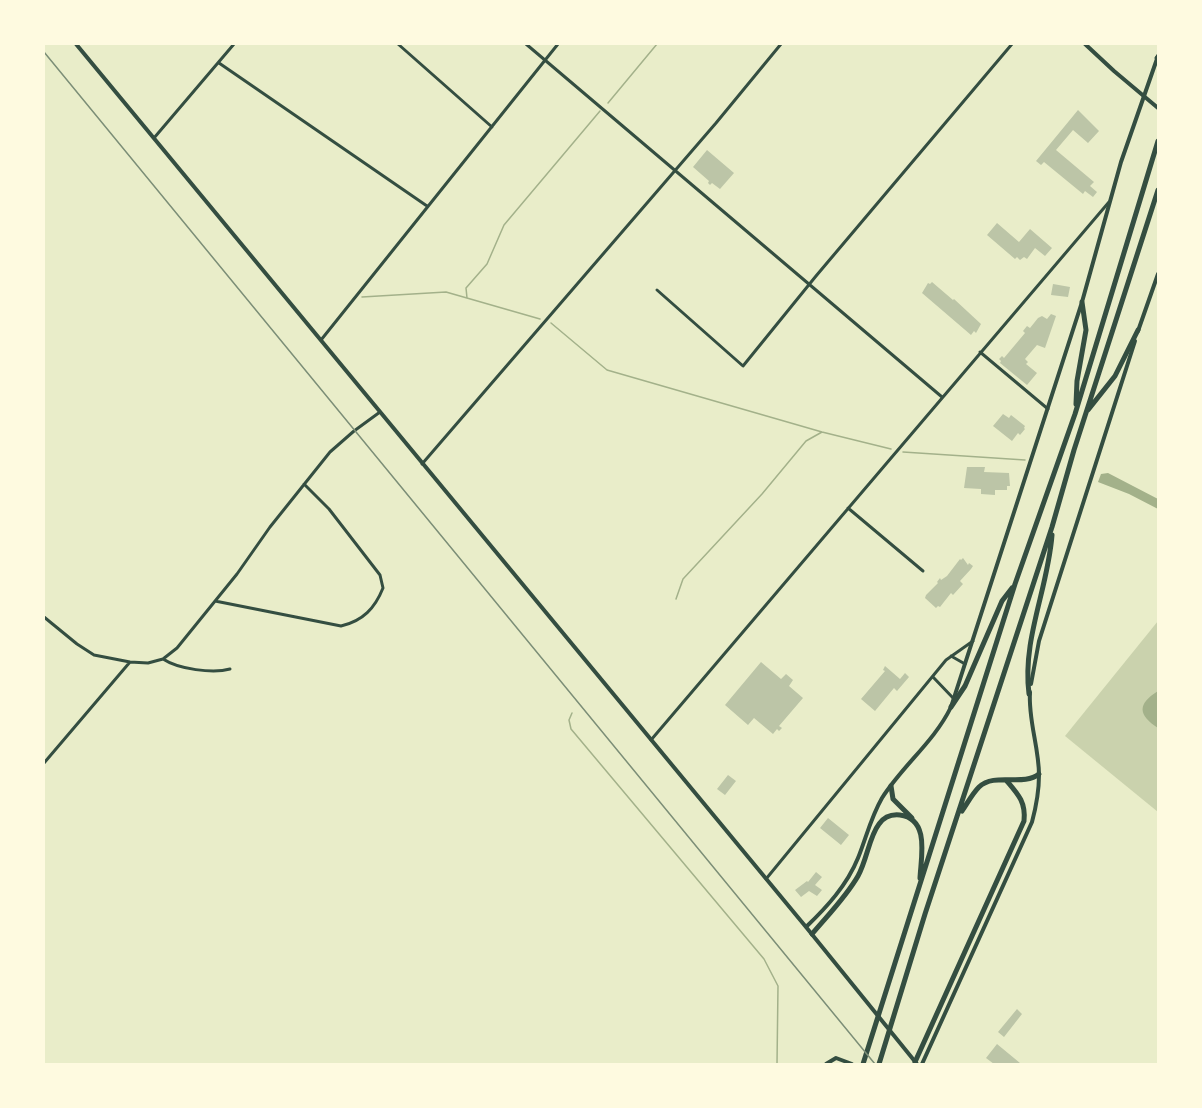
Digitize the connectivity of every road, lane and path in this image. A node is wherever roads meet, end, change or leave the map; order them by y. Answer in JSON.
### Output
{"nodes":[{"id":1,"x":76,"y":44,"type":"edge"},
{"id":2,"x":234,"y":44,"type":"edge"},
{"id":3,"x":398,"y":44,"type":"edge"},
{"id":4,"x":526,"y":44,"type":"edge"},
{"id":5,"x":558,"y":44,"type":"edge"},
{"id":6,"x":781,"y":44,"type":"edge"},
{"id":7,"x":1012,"y":44,"type":"edge"},
{"id":8,"x":1085,"y":44,"type":"edge"},
{"id":9,"x":1158,"y":57,"type":"edge"},
{"id":10,"x":546,"y":60,"type":"junction"},
{"id":11,"x":219,"y":63,"type":"junction"},
{"id":12,"x":1143,"y":96,"type":"junction"},
{"id":13,"x":1158,"y":108,"type":"edge"},
{"id":14,"x":492,"y":127,"type":"junction"},
{"id":15,"x":154,"y":138,"type":"junction"},
{"id":16,"x":1158,"y":141,"type":"edge"},
{"id":17,"x":674,"y":170,"type":"junction"},
{"id":18,"x":1158,"y":190,"type":"edge"},
{"id":19,"x":1111,"y":199,"type":"junction"},
{"id":20,"x":427,"y":206,"type":"junction"},
{"id":21,"x":1158,"y":274,"type":"edge"},
{"id":22,"x":809,"y":285,"type":"junction"},
{"id":23,"x":657,"y":290,"type":"dead end"},
{"id":24,"x":1082,"y":302,"type":"junction"},
{"id":25,"x":1138,"y":330,"type":"junction"},
{"id":26,"x":321,"y":340,"type":"junction"},
{"id":27,"x":980,"y":352,"type":"junction"},
{"id":28,"x":942,"y":397,"type":"junction"},
{"id":29,"x":1048,"y":409,"type":"junction"},
{"id":30,"x":380,"y":412,"type":"junction"},
{"id":31,"x":1075,"y":414,"type":"junction"},
{"id":32,"x":1085,"y":414,"type":"junction"},
{"id":33,"x":422,"y":464,"type":"junction"},
{"id":34,"x":304,"y":484,"type":"junction"},
{"id":35,"x":848,"y":508,"type":"junction"},
{"id":36,"x":1052,"y":527,"type":"junction"},
{"id":37,"x":923,"y":571,"type":"dead end"},
{"id":38,"x":1015,"y":584,"type":"junction"},
{"id":39,"x":215,"y":601,"type":"junction"},
{"id":40,"x":44,"y":617,"type":"edge"},
{"id":41,"x":973,"y":641,"type":"junction"},
{"id":42,"x":951,"y":656,"type":"junction"},
{"id":43,"x":163,"y":659,"type":"junction"},
{"id":44,"x":130,"y":662,"type":"junction"},
{"id":45,"x":965,"y":664,"type":"junction"},
{"id":46,"x":230,"y":669,"type":"dead end"},
{"id":47,"x":933,"y":677,"type":"junction"},
{"id":48,"x":1029,"y":694,"type":"junction"},
{"id":49,"x":954,"y":699,"type":"junction"},
{"id":50,"x":951,"y":707,"type":"junction"},
{"id":51,"x":651,"y":740,"type":"junction"},
{"id":52,"x":44,"y":763,"type":"edge"},
{"id":53,"x":1039,"y":774,"type":"junction"},
{"id":54,"x":1006,"y":780,"type":"junction"},
{"id":55,"x":891,"y":786,"type":"junction"},
{"id":56,"x":959,"y":815,"type":"junction"},
{"id":57,"x":915,"y":822,"type":"junction"},
{"id":58,"x":766,"y":879,"type":"junction"},
{"id":59,"x":919,"y":886,"type":"junction"},
{"id":60,"x":806,"y":927,"type":"junction"},
{"id":61,"x":812,"y":934,"type":"junction"},
{"id":62,"x":916,"y":1063,"type":"edge"},
{"id":63,"x":826,"y":1065,"type":"edge"},
{"id":64,"x":852,"y":1065,"type":"edge"},
{"id":65,"x":863,"y":1065,"type":"edge"},
{"id":66,"x":879,"y":1065,"type":"edge"},
{"id":67,"x":922,"y":1065,"type":"edge"}],
"edges":[{"from":1,"to":15,"type":"main road"},
{"from":2,"to":11,"type":"street"},
{"from":3,"to":14,"type":"street"},
{"from":4,"to":10,"type":"street"},
{"from":5,"to":10,"type":"street"},
{"from":6,"to":17,"type":"street"},
{"from":7,"to":22,"type":"street"},
{"from":8,"to":12,"type":"main road"},
{"from":9,"to":12,"type":"main road"},
{"from":10,"to":14,"type":"street"},
{"from":10,"to":17,"type":"street"},
{"from":11,"to":15,"type":"street"},
{"from":11,"to":20,"type":"street"},
{"from":12,"to":13,"type":"main road"},
{"from":12,"to":19,"type":"main road"},
{"from":14,"to":20,"type":"street"},
{"from":15,"to":26,"type":"main road"},
{"from":16,"to":31,"type":"highway"},
{"from":17,"to":22,"type":"street"},
{"from":17,"to":33,"type":"street"},
{"from":18,"to":32,"type":"highway"},
{"from":19,"to":24,"type":"main road"},
{"from":19,"to":27,"type":"street"},
{"from":20,"to":26,"type":"street"},
{"from":21,"to":25,"type":"main road"},
{"from":22,"to":23,"type":"street"},
{"from":22,"to":28,"type":"street"},
{"from":24,"to":29,"type":"main road"},
{"from":24,"to":31,"type":"highway"},
{"from":25,"to":32,"type":"highway"},
{"from":25,"to":48,"type":"main road"},
{"from":26,"to":30,"type":"main road"},
{"from":27,"to":28,"type":"street"},
{"from":27,"to":29,"type":"street"},
{"from":28,"to":35,"type":"street"},
{"from":29,"to":41,"type":"main road"},
{"from":30,"to":33,"type":"main road"},
{"from":30,"to":34,"type":"street"},
{"from":31,"to":38,"type":"highway"},
{"from":32,"to":36,"type":"highway"},
{"from":33,"to":51,"type":"main road"},
{"from":34,"to":39,"type":"street"},
{"from":34,"to":39,"type":"street"},
{"from":35,"to":37,"type":"street"},
{"from":35,"to":51,"type":"street"},
{"from":36,"to":48,"type":"highway"},
{"from":36,"to":56,"type":"highway"},
{"from":38,"to":50,"type":"highway"},
{"from":38,"to":59,"type":"highway"},
{"from":39,"to":43,"type":"street"},
{"from":40,"to":44,"type":"street"},
{"from":41,"to":42,"type":"street"},
{"from":41,"to":45,"type":"main road"},
{"from":42,"to":45,"type":"street"},
{"from":42,"to":47,"type":"street"},
{"from":43,"to":44,"type":"street"},
{"from":43,"to":46,"type":"street"},
{"from":44,"to":52,"type":"street"},
{"from":45,"to":49,"type":"main road"},
{"from":47,"to":49,"type":"street"},
{"from":47,"to":58,"type":"street"},
{"from":48,"to":53,"type":"main road"},
{"from":49,"to":50,"type":"main road"},
{"from":50,"to":55,"type":"main road"},
{"from":51,"to":58,"type":"main road"},
{"from":53,"to":54,"type":"highway"},
{"from":53,"to":67,"type":"main road"},
{"from":54,"to":56,"type":"highway"},
{"from":54,"to":62,"type":"highway"},
{"from":55,"to":57,"type":"highway"},
{"from":55,"to":60,"type":"main road"},
{"from":56,"to":66,"type":"highway"},
{"from":57,"to":59,"type":"highway"},
{"from":57,"to":61,"type":"highway"},
{"from":58,"to":60,"type":"main road"},
{"from":59,"to":65,"type":"highway"},
{"from":60,"to":61,"type":"main road"},
{"from":61,"to":62,"type":"main road"},
{"from":63,"to":64,"type":"main road"}]}
